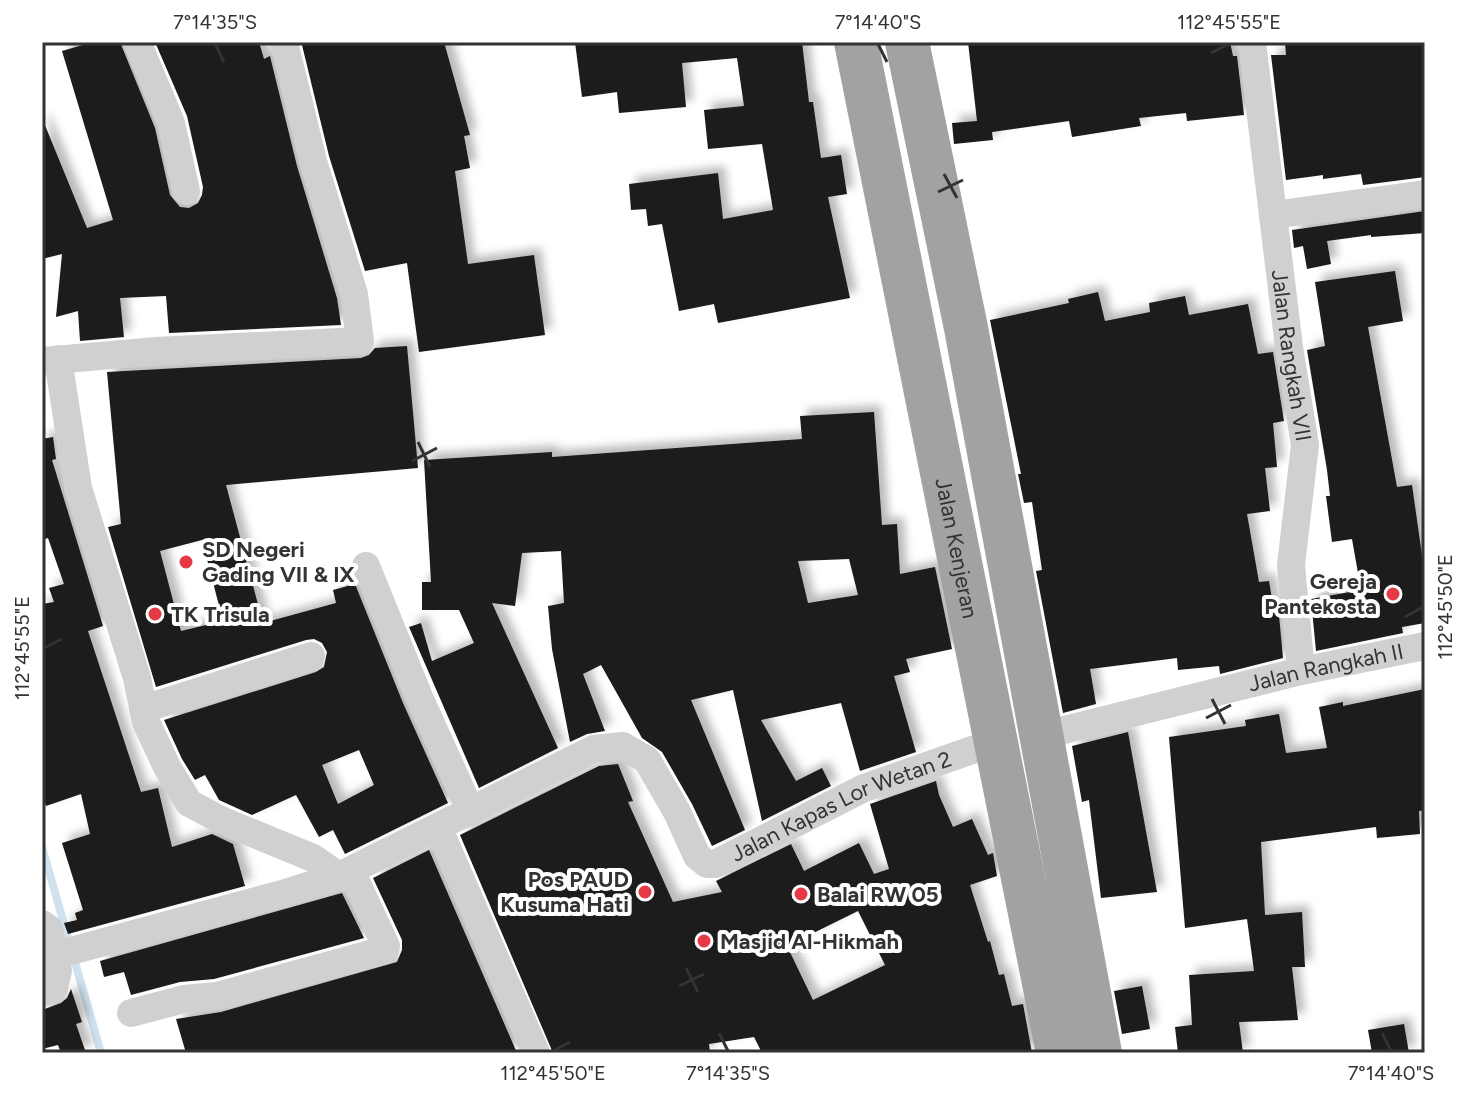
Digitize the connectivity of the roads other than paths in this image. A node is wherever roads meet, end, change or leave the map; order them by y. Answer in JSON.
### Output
{"nodes":[{"id":1,"x":137,"y":42,"type":"edge"},
{"id":2,"x":284,"y":42,"type":"edge"},
{"id":3,"x":856,"y":42,"type":"edge"},
{"id":4,"x":907,"y":42,"type":"edge"},
{"id":5,"x":1252,"y":42,"type":"edge"},
{"id":6,"x":186,"y":191,"type":"dead end"},
{"id":7,"x":1425,"y":194,"type":"edge"},
{"id":8,"x":1273,"y":215,"type":"junction"},
{"id":9,"x":50,"y":360,"type":"edge"},
{"id":10,"x":366,"y":566,"type":"dead end"},
{"id":11,"x":1425,"y":646,"type":"edge"},
{"id":12,"x":311,"y":656,"type":"dead end"},
{"id":13,"x":1301,"y":671,"type":"junction"},
{"id":14,"x":143,"y":709,"type":"junction"},
{"id":15,"x":1040,"y":736,"type":"junction"},
{"id":16,"x":995,"y":742,"type":"junction"},
{"id":17,"x":471,"y":812,"type":"junction"},
{"id":18,"x":438,"y":827,"type":"junction"},
{"id":19,"x":345,"y":873,"type":"junction"},
{"id":20,"x":42,"y":924,"type":"edge"},
{"id":21,"x":63,"y":952,"type":"junction"},
{"id":22,"x":42,"y":993,"type":"edge"},
{"id":23,"x":131,"y":1013,"type":"dead end"},
{"id":24,"x":536,"y":1053,"type":"edge"},
{"id":25,"x":1058,"y":1053,"type":"edge"},
{"id":26,"x":1100,"y":1053,"type":"edge"}],
"edges":[{"from":1,"to":6,"type":"street"},
{"from":2,"to":9,"type":"street"},
{"from":3,"to":16,"type":"highway","name":"Jalan Kenjeran"},
{"from":4,"to":15,"type":"highway"},
{"from":5,"to":8,"type":"street","name":"Jalan Rangkah VII"},
{"from":7,"to":8,"type":"street"},
{"from":8,"to":13,"type":"street","name":"Jalan Rangkah VII"},
{"from":9,"to":14,"type":"street"},
{"from":10,"to":17,"type":"street"},
{"from":11,"to":13,"type":"street","name":"Jalan Rangkah II"},
{"from":12,"to":14,"type":"street"},
{"from":13,"to":15,"type":"street","name":"Jalan Rangkah II"},
{"from":14,"to":19,"type":"street"},
{"from":15,"to":26,"type":"highway"},
{"from":16,"to":17,"type":"street","name":"Jalan Kapas Lor Wetan 2"},
{"from":16,"to":25,"type":"highway","name":"Jalan Kenjeran"},
{"from":17,"to":18,"type":"street"},
{"from":18,"to":19,"type":"street"},
{"from":18,"to":24,"type":"street"},
{"from":19,"to":21,"type":"street"},
{"from":19,"to":23,"type":"street"},
{"from":20,"to":21,"type":"street"},
{"from":21,"to":22,"type":"street"}]}
